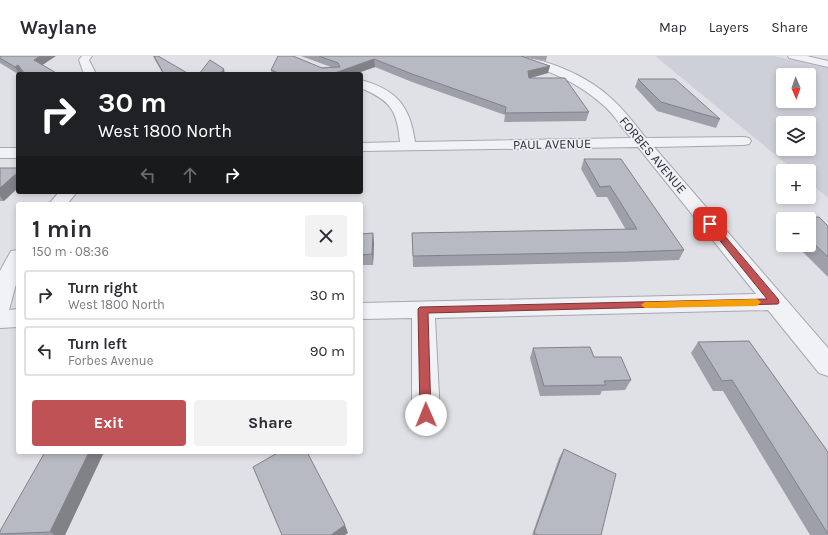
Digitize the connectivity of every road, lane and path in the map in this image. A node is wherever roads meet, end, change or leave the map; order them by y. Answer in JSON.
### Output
{"nodes":[{"id":1,"x":88,"y":56,"type":"edge"},
{"id":2,"x":512,"y":56,"type":"edge"},
{"id":3,"x":793,"y":56,"type":"edge"},
{"id":4,"x":828,"y":64,"type":"edge"},
{"id":5,"x":89,"y":72,"type":"edge"},
{"id":6,"x":363,"y":85,"type":"edge"},
{"id":7,"x":744,"y":141,"type":"dead end"},
{"id":8,"x":642,"y":143,"type":"junction"},
{"id":9,"x":408,"y":146,"type":"junction"},
{"id":10,"x":363,"y":147,"type":"edge"},
{"id":11,"x":0,"y":153,"type":"edge"},
{"id":12,"x":16,"y":153,"type":"edge"},
{"id":13,"x":66,"y":194,"type":"edge"},
{"id":14,"x":60,"y":202,"type":"edge"},
{"id":15,"x":16,"y":260,"type":"edge"},
{"id":16,"x":774,"y":302,"type":"junction"},
{"id":17,"x":0,"y":306,"type":"edge"},
{"id":18,"x":423,"y":309,"type":"junction"},
{"id":19,"x":363,"y":311,"type":"edge"},
{"id":20,"x":16,"y":318,"type":"edge"},
{"id":21,"x":0,"y":319,"type":"edge"},
{"id":22,"x":828,"y":366,"type":"edge"},
{"id":23,"x":426,"y":415,"type":"dead end"}],
"edges":[{"from":1,"to":5,"type":"street"},
{"from":2,"to":8,"type":"street","name":"FORBES AVENUE"},
{"from":3,"to":4,"type":"street"},
{"from":6,"to":9,"type":"street"},
{"from":7,"to":8,"type":"street","name":"PAUL AVENUE"},
{"from":8,"to":9,"type":"street","name":"PAUL AVENUE"},
{"from":8,"to":16,"type":"street","name":"FORBES AVENUE"},
{"from":9,"to":10,"type":"street","name":"PAUL AVENUE"},
{"from":11,"to":12,"type":"street"},
{"from":13,"to":14,"type":"street"},
{"from":15,"to":17,"type":"street"},
{"from":16,"to":18,"type":"street"},
{"from":16,"to":22,"type":"street","name":"FORBES AVENUE"},
{"from":18,"to":19,"type":"street"},
{"from":18,"to":23,"type":"street"},
{"from":20,"to":21,"type":"street"}]}
